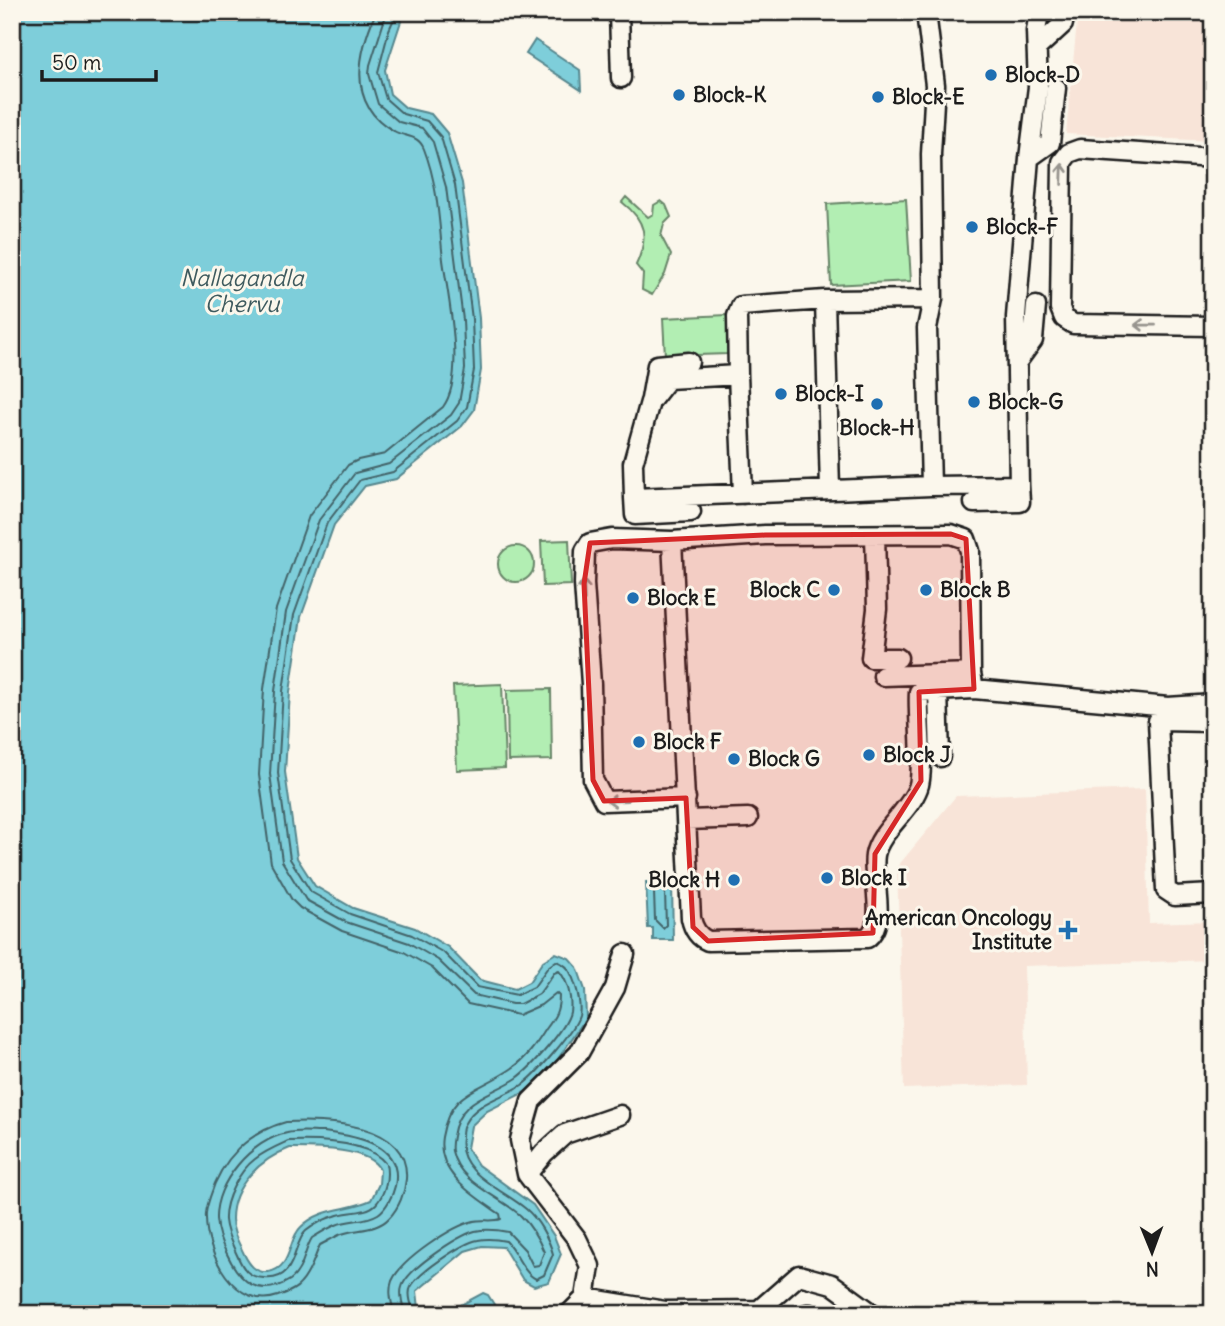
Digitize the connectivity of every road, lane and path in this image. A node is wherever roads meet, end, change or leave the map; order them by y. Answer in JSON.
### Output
{"nodes":[{"id":1,"x":619,"y":12,"type":"edge"},
{"id":2,"x":926,"y":12,"type":"edge"},
{"id":3,"x":1039,"y":12,"type":"edge"},
{"id":4,"x":1064,"y":12,"type":"edge"},
{"id":5,"x":1037,"y":48,"type":"junction"},
{"id":6,"x":621,"y":78,"type":"dead end"},
{"id":7,"x":1056,"y":88,"type":"dead end"},
{"id":8,"x":1029,"y":158,"type":"junction"},
{"id":9,"x":1213,"y":158,"type":"edge"},
{"id":10,"x":933,"y":299,"type":"junction"},
{"id":11,"x":825,"y":300,"type":"junction"},
{"id":12,"x":1036,"y":306,"type":"dead end"},
{"id":13,"x":1213,"y":326,"type":"edge"},
{"id":14,"x":689,"y":362,"type":"dead end"},
{"id":15,"x":1017,"y":362,"type":"junction"},
{"id":16,"x":738,"y":375,"type":"junction"},
{"id":17,"x":650,"y":402,"type":"junction"},
{"id":18,"x":1019,"y":485,"type":"junction"},
{"id":19,"x":931,"y":486,"type":"junction"},
{"id":20,"x":830,"y":490,"type":"junction"},
{"id":21,"x":743,"y":494,"type":"junction"},
{"id":22,"x":634,"y":498,"type":"junction"},
{"id":23,"x":974,"y":503,"type":"dead end"},
{"id":24,"x":691,"y":512,"type":"dead end"},
{"id":25,"x":875,"y":535,"type":"junction"},
{"id":26,"x":672,"y":541,"type":"junction"},
{"id":27,"x":898,"y":658,"type":"dead end"},
{"id":28,"x":883,"y":676,"type":"dead end"},
{"id":29,"x":973,"y":681,"type":"junction"},
{"id":30,"x":938,"y":691,"type":"junction"},
{"id":31,"x":1213,"y":705,"type":"edge"},
{"id":32,"x":1163,"y":714,"type":"junction"},
{"id":33,"x":1213,"y":722,"type":"edge"},
{"id":34,"x":940,"y":757,"type":"dead end"},
{"id":35,"x":686,"y":798,"type":"junction"},
{"id":36,"x":748,"y":818,"type":"dead end"},
{"id":37,"x":687,"y":820,"type":"junction"},
{"id":38,"x":1207,"y":900,"type":"edge"},
{"id":39,"x":625,"y":954,"type":"dead end"},
{"id":40,"x":620,"y":1115,"type":"dead end"},
{"id":41,"x":527,"y":1174,"type":"junction"},
{"id":42,"x":585,"y":1298,"type":"junction"},
{"id":43,"x":569,"y":1314,"type":"edge"},
{"id":44,"x":873,"y":1314,"type":"edge"}],
"edges":[{"from":1,"to":6,"type":"street"},
{"from":2,"to":10,"type":"street"},
{"from":3,"to":5,"type":"street"},
{"from":4,"to":5,"type":"street"},
{"from":5,"to":8,"type":"street"},
{"from":7,"to":8,"type":"street"},
{"from":8,"to":15,"type":"street"},
{"from":13,"to":9,"type":"street","one_way":true},
{"from":10,"to":11,"type":"street"},
{"from":10,"to":19,"type":"street"},
{"from":11,"to":16,"type":"street"},
{"from":11,"to":20,"type":"street"},
{"from":12,"to":15,"type":"street"},
{"from":14,"to":17,"type":"street"},
{"from":15,"to":18,"type":"street"},
{"from":16,"to":17,"type":"street"},
{"from":16,"to":21,"type":"street"},
{"from":17,"to":22,"type":"street"},
{"from":18,"to":19,"type":"street"},
{"from":18,"to":23,"type":"street"},
{"from":19,"to":20,"type":"street"},
{"from":20,"to":21,"type":"street"},
{"from":21,"to":22,"type":"street"},
{"from":22,"to":24,"type":"street"},
{"from":25,"to":26,"type":"street"},
{"from":25,"to":27,"type":"street"},
{"from":25,"to":29,"type":"street"},
{"from":26,"to":35,"type":"street"},
{"from":35,"to":26,"type":"street","one_way":true},
{"from":28,"to":29,"type":"street"},
{"from":29,"to":30,"type":"street"},
{"from":29,"to":32,"type":"street"},
{"from":30,"to":34,"type":"street"},
{"from":30,"to":37,"type":"street"},
{"from":31,"to":32,"type":"street"},
{"from":32,"to":33,"type":"street"},
{"from":32,"to":38,"type":"street"},
{"from":35,"to":37,"type":"street"},
{"from":36,"to":37,"type":"street"},
{"from":39,"to":41,"type":"street"},
{"from":40,"to":41,"type":"street"},
{"from":41,"to":42,"type":"street"},
{"from":42,"to":43,"type":"street"},
{"from":42,"to":44,"type":"street"}]}
